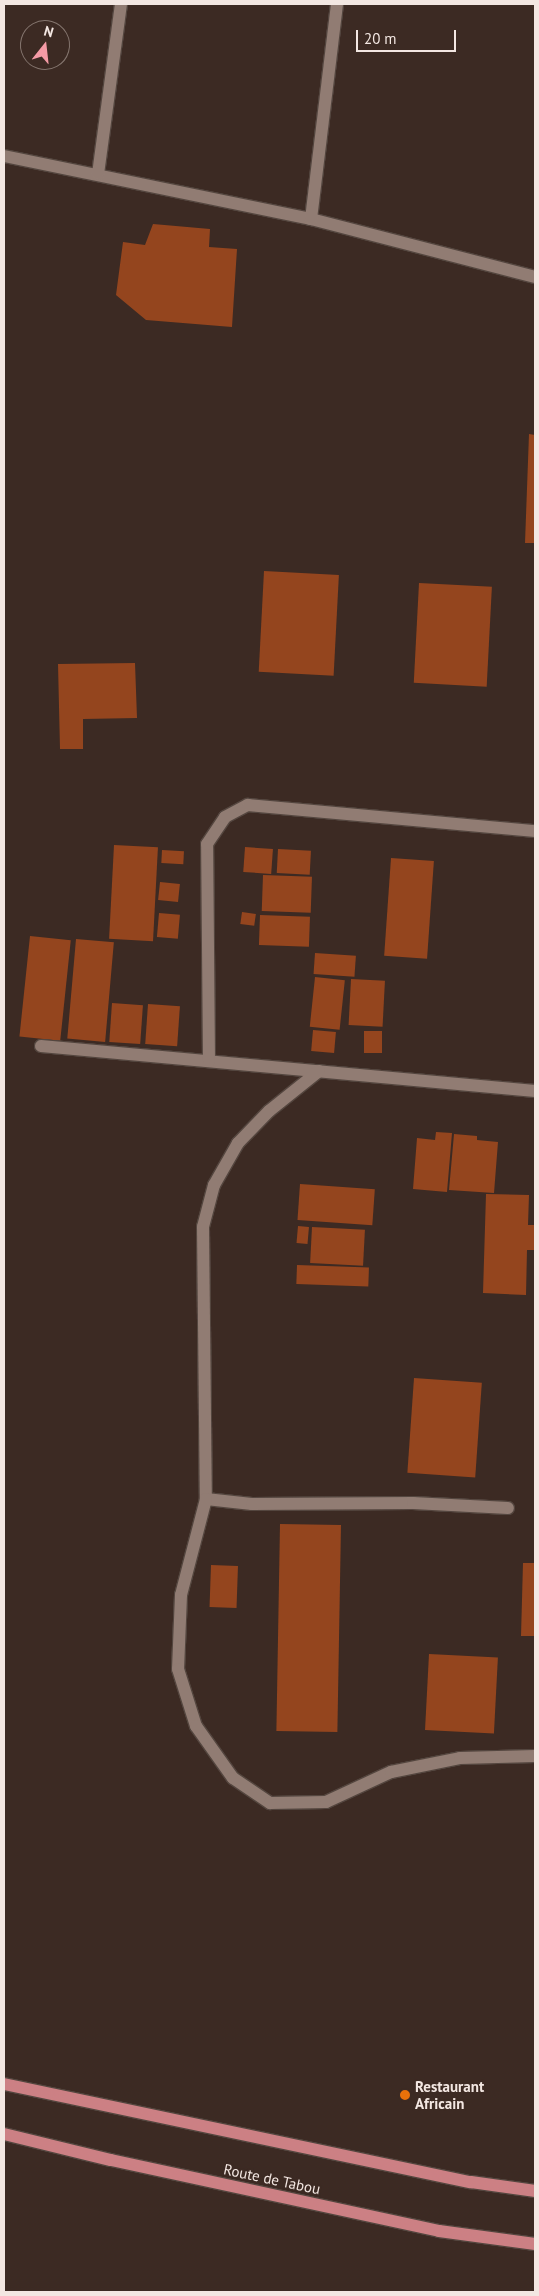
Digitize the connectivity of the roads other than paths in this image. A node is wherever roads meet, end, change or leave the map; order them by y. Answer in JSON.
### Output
{"nodes":[{"id":1,"x":121,"y":4,"type":"edge"},
{"id":2,"x":337,"y":4,"type":"edge"},
{"id":3,"x":4,"y":156,"type":"edge"},
{"id":4,"x":98,"y":174,"type":"junction"},
{"id":5,"x":311,"y":219,"type":"junction"},
{"id":6,"x":535,"y":277,"type":"edge"},
{"id":7,"x":535,"y":831,"type":"edge"},
{"id":8,"x":41,"y":1046,"type":"dead end"},
{"id":9,"x":209,"y":1061,"type":"junction"},
{"id":10,"x":319,"y":1071,"type":"junction"},
{"id":11,"x":535,"y":1091,"type":"edge"},
{"id":12,"x":206,"y":1499,"type":"junction"},
{"id":13,"x":508,"y":1508,"type":"dead end"},
{"id":14,"x":535,"y":1756,"type":"edge"},
{"id":15,"x":4,"y":2084,"type":"edge"},
{"id":16,"x":4,"y":2134,"type":"edge"},
{"id":17,"x":535,"y":2191,"type":"edge"},
{"id":18,"x":535,"y":2244,"type":"edge"}],
"edges":[{"from":1,"to":4,"type":"street"},
{"from":2,"to":5,"type":"street"},
{"from":3,"to":4,"type":"street"},
{"from":4,"to":5,"type":"street"},
{"from":5,"to":6,"type":"street"},
{"from":7,"to":9,"type":"street"},
{"from":8,"to":9,"type":"street"},
{"from":9,"to":10,"type":"street"},
{"from":10,"to":11,"type":"street"},
{"from":10,"to":12,"type":"street"},
{"from":12,"to":13,"type":"street"},
{"from":12,"to":14,"type":"street"},
{"from":15,"to":17,"type":"main road"},
{"from":16,"to":18,"type":"main road","name":"Route de Tabou"}]}
